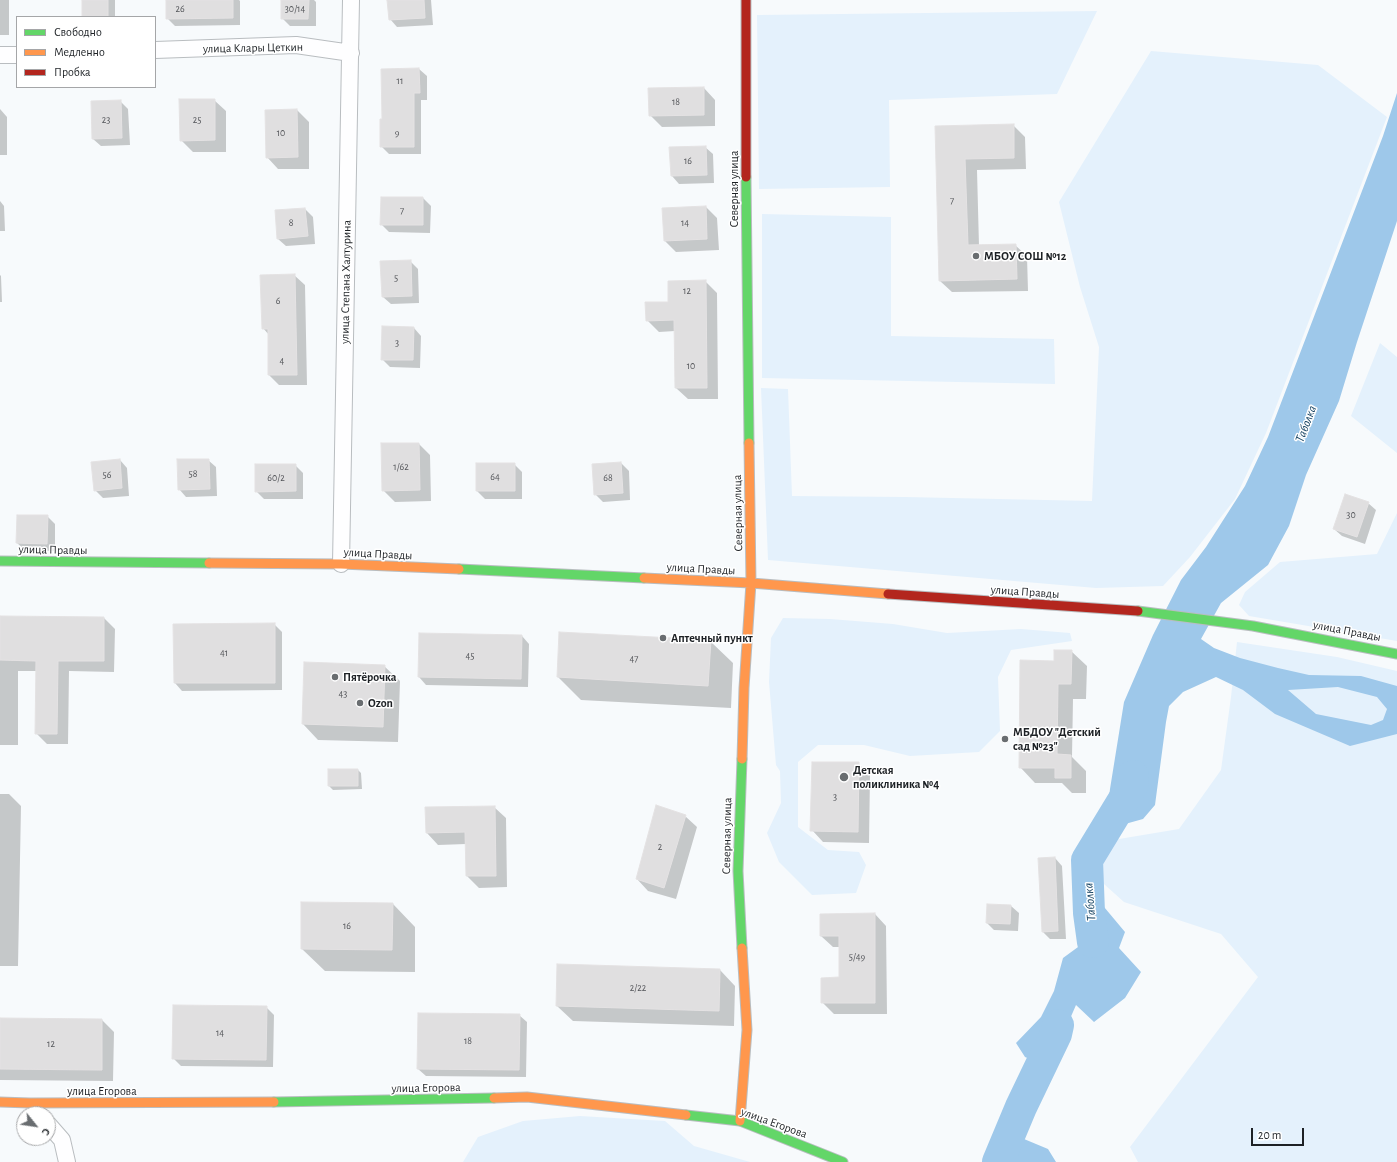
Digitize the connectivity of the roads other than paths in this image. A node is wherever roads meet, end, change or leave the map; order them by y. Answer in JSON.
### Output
{"nodes":[{"id":1,"x":351,"y":0,"type":"edge"},
{"id":2,"x":746,"y":0,"type":"edge"},
{"id":3,"x":156,"y":50,"type":"edge"},
{"id":4,"x":350,"y":53,"type":"junction"},
{"id":5,"x":16,"y":55,"type":"edge"},
{"id":6,"x":0,"y":56,"type":"edge"},
{"id":7,"x":0,"y":561,"type":"edge"},
{"id":8,"x":341,"y":564,"type":"junction"},
{"id":9,"x":751,"y":583,"type":"junction"},
{"id":10,"x":1397,"y":654,"type":"edge"},
{"id":11,"x":0,"y":1102,"type":"edge"},
{"id":12,"x":23,"y":1106,"type":"edge"},
{"id":13,"x":56,"y":1108,"type":"edge"},
{"id":14,"x":740,"y":1120,"type":"junction"},
{"id":15,"x":56,"y":1133,"type":"edge"},
{"id":16,"x":67,"y":1162,"type":"edge"},
{"id":17,"x":843,"y":1162,"type":"edge"}],
"edges":[{"from":1,"to":4,"type":"street","name":"улица Степана Халтурина"},
{"from":2,"to":9,"type":"street","name":"Северная улица"},
{"from":3,"to":4,"type":"street","name":"улица Клары Цеткин"},
{"from":4,"to":8,"type":"street","name":"улица Степана Халтурина"},
{"from":5,"to":6,"type":"street"},
{"from":7,"to":8,"type":"street","name":"улица Правды"},
{"from":8,"to":9,"type":"street","name":"улица Правды"},
{"from":9,"to":10,"type":"street","name":"улица Правды"},
{"from":9,"to":14,"type":"street","name":"Северная улица"},
{"from":11,"to":12,"type":"street","name":"улица Егорова"},
{"from":13,"to":14,"type":"street","name":"улица Егорова"},
{"from":14,"to":17,"type":"street","name":"улица Егорова"},
{"from":15,"to":16,"type":"street"}]}
